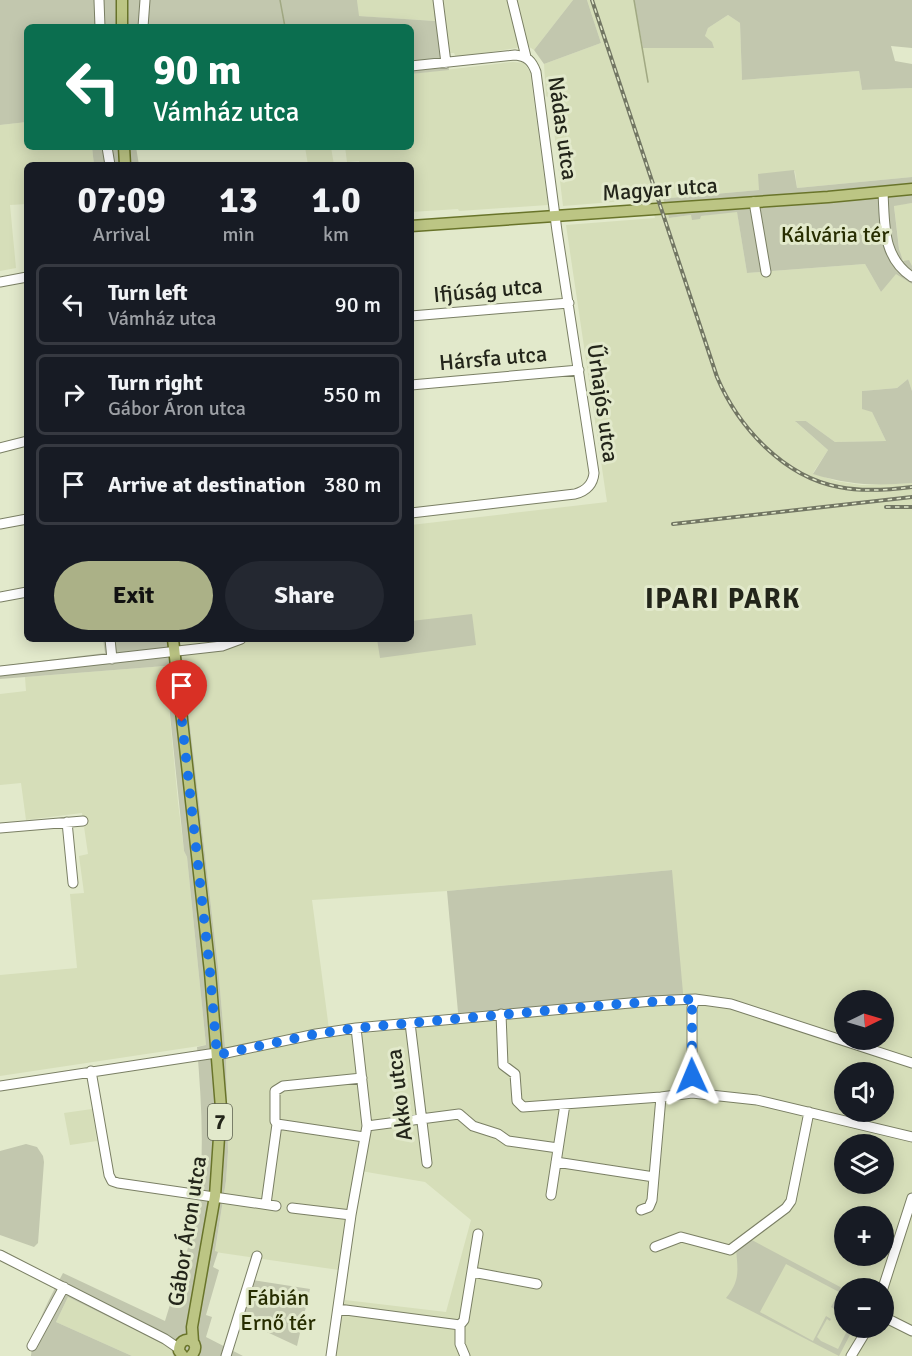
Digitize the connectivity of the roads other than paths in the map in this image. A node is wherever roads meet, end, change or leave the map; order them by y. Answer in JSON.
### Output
{"nodes":[{"id":1,"x":99,"y":0,"type":"edge"},
{"id":2,"x":122,"y":0,"type":"edge"},
{"id":3,"x":145,"y":0,"type":"edge"},
{"id":4,"x":438,"y":0,"type":"edge"},
{"id":5,"x":512,"y":0,"type":"edge"},
{"id":6,"x":100,"y":24,"type":"edge"},
{"id":7,"x":122,"y":24,"type":"edge"},
{"id":8,"x":144,"y":24,"type":"edge"},
{"id":9,"x":526,"y":57,"type":"junction"},
{"id":10,"x":446,"y":63,"type":"junction"},
{"id":11,"x":414,"y":66,"type":"edge"},
{"id":12,"x":912,"y":189,"type":"edge"},
{"id":13,"x":883,"y":193,"type":"junction"},
{"id":14,"x":754,"y":202,"type":"junction"},
{"id":15,"x":555,"y":216,"type":"junction"},
{"id":16,"x":414,"y":226,"type":"edge"},
{"id":17,"x":766,"y":272,"type":"dead end"},
{"id":18,"x":912,"y":277,"type":"edge"},
{"id":19,"x":24,"y":278,"type":"edge"},
{"id":20,"x":0,"y":282,"type":"edge"},
{"id":21,"x":569,"y":303,"type":"junction"},
{"id":22,"x":414,"y":316,"type":"edge"},
{"id":23,"x":579,"y":370,"type":"junction"},
{"id":24,"x":414,"y":385,"type":"edge"},
{"id":25,"x":24,"y":442,"type":"edge"},
{"id":26,"x":0,"y":448,"type":"edge"},
{"id":27,"x":414,"y":513,"type":"edge"},
{"id":28,"x":24,"y":520,"type":"edge"},
{"id":29,"x":0,"y":524,"type":"edge"},
{"id":30,"x":24,"y":593,"type":"edge"},
{"id":31,"x":0,"y":597,"type":"edge"},
{"id":32,"x":110,"y":642,"type":"edge"},
{"id":33,"x":173,"y":642,"type":"edge"},
{"id":34,"x":233,"y":642,"type":"edge"},
{"id":35,"x":175,"y":652,"type":"junction"},
{"id":36,"x":112,"y":658,"type":"junction"},
{"id":37,"x":0,"y":671,"type":"edge"},
{"id":38,"x":83,"y":821,"type":"dead end"},
{"id":39,"x":67,"y":822,"type":"junction"},
{"id":40,"x":0,"y":828,"type":"edge"},
{"id":41,"x":73,"y":884,"type":"dead end"},
{"id":42,"x":695,"y":999,"type":"junction"},
{"id":43,"x":501,"y":1014,"type":"junction"},
{"id":44,"x":410,"y":1023,"type":"junction"},
{"id":45,"x":356,"y":1028,"type":"junction"},
{"id":46,"x":217,"y":1054,"type":"junction"},
{"id":47,"x":912,"y":1063,"type":"edge"},
{"id":48,"x":92,"y":1071,"type":"junction"},
{"id":49,"x":362,"y":1078,"type":"junction"},
{"id":50,"x":0,"y":1086,"type":"edge"},
{"id":51,"x":692,"y":1092,"type":"junction"},
{"id":52,"x":661,"y":1097,"type":"junction"},
{"id":53,"x":565,"y":1104,"type":"junction"},
{"id":54,"x":809,"y":1112,"type":"junction"},
{"id":55,"x":422,"y":1119,"type":"junction"},
{"id":56,"x":277,"y":1124,"type":"junction"},
{"id":57,"x":367,"y":1126,"type":"junction"},
{"id":58,"x":364,"y":1137,"type":"junction"},
{"id":59,"x":912,"y":1137,"type":"edge"},
{"id":60,"x":558,"y":1148,"type":"junction"},
{"id":61,"x":556,"y":1162,"type":"junction"},
{"id":62,"x":428,"y":1163,"type":"dead end"},
{"id":63,"x":654,"y":1177,"type":"junction"},
{"id":64,"x":551,"y":1195,"type":"dead end"},
{"id":65,"x":215,"y":1196,"type":"junction"},
{"id":66,"x":912,"y":1198,"type":"edge"},
{"id":67,"x":292,"y":1208,"type":"dead end"},
{"id":68,"x":641,"y":1210,"type":"dead end"},
{"id":69,"x":351,"y":1215,"type":"junction"},
{"id":70,"x":478,"y":1234,"type":"dead end"},
{"id":71,"x":655,"y":1247,"type":"dead end"},
{"id":72,"x":0,"y":1255,"type":"edge"},
{"id":73,"x":257,"y":1256,"type":"dead end"},
{"id":74,"x":472,"y":1272,"type":"junction"},
{"id":75,"x":887,"y":1278,"type":"edge"},
{"id":76,"x":537,"y":1284,"type":"dead end"},
{"id":77,"x":63,"y":1287,"type":"junction"},
{"id":78,"x":338,"y":1309,"type":"junction"},
{"id":79,"x":894,"y":1322,"type":"edge"},
{"id":80,"x":460,"y":1325,"type":"junction"},
{"id":81,"x":912,"y":1331,"type":"edge"},
{"id":82,"x":862,"y":1338,"type":"edge"},
{"id":83,"x":33,"y":1346,"type":"dead end"},
{"id":84,"x":189,"y":1351,"type":"edge"},
{"id":85,"x":226,"y":1356,"type":"edge"},
{"id":86,"x":331,"y":1356,"type":"edge"},
{"id":87,"x":465,"y":1356,"type":"edge"},
{"id":88,"x":851,"y":1356,"type":"edge"}],
"edges":[{"from":1,"to":6,"type":"street"},
{"from":2,"to":7,"type":"main road"},
{"from":3,"to":8,"type":"street"},
{"from":4,"to":10,"type":"street"},
{"from":5,"to":9,"type":"street"},
{"from":9,"to":10,"type":"street","name":"Nádas utca"},
{"from":9,"to":15,"type":"street","name":"Nádas utca"},
{"from":10,"to":11,"type":"street","name":"Nádas utca"},
{"from":12,"to":13,"type":"main road","name":"Magyar utca"},
{"from":13,"to":14,"type":"main road","name":"Magyar utca"},
{"from":13,"to":18,"type":"street"},
{"from":14,"to":15,"type":"main road","name":"Magyar utca"},
{"from":14,"to":17,"type":"street"},
{"from":15,"to":16,"type":"main road","name":"Magyar utca"},
{"from":15,"to":21,"type":"street","name":"Űrhajós utca"},
{"from":19,"to":20,"type":"street"},
{"from":21,"to":22,"type":"street","name":"Ifjúság utca"},
{"from":21,"to":23,"type":"street","name":"Űrhajós utca"},
{"from":23,"to":24,"type":"street","name":"Hársfa utca"},
{"from":23,"to":27,"type":"street","name":"Űrhajós utca"},
{"from":25,"to":26,"type":"street"},
{"from":28,"to":29,"type":"street"},
{"from":30,"to":31,"type":"street"},
{"from":32,"to":36,"type":"street"},
{"from":33,"to":35,"type":"main road","name":"Gábor Áron utca","number":"7"},
{"from":34,"to":35,"type":"street"},
{"from":35,"to":36,"type":"street"},
{"from":35,"to":46,"type":"main road","name":"Gábor Áron utca","number":"7"},
{"from":36,"to":37,"type":"street"},
{"from":38,"to":39,"type":"street"},
{"from":39,"to":40,"type":"street"},
{"from":39,"to":41,"type":"street"},
{"from":42,"to":43,"type":"street"},
{"from":42,"to":47,"type":"street"},
{"from":42,"to":51,"type":"street"},
{"from":43,"to":44,"type":"street"},
{"from":43,"to":53,"type":"street"},
{"from":44,"to":45,"type":"street"},
{"from":44,"to":55,"type":"street","name":"Akko utca"},
{"from":45,"to":46,"type":"street"},
{"from":45,"to":49,"type":"street"},
{"from":46,"to":48,"type":"street"},
{"from":46,"to":65,"type":"main road","name":"Gábor Áron utca","number":"7"},
{"from":48,"to":50,"type":"street"},
{"from":48,"to":65,"type":"street"},
{"from":49,"to":56,"type":"street"},
{"from":49,"to":57,"type":"street"},
{"from":51,"to":52,"type":"street"},
{"from":51,"to":54,"type":"street"},
{"from":52,"to":53,"type":"street"},
{"from":52,"to":63,"type":"street"},
{"from":53,"to":60,"type":"street"},
{"from":54,"to":59,"type":"street"},
{"from":54,"to":71,"type":"street"},
{"from":55,"to":57,"type":"street"},
{"from":55,"to":60,"type":"street"},
{"from":55,"to":62,"type":"street","name":"Akko utca"},
{"from":56,"to":58,"type":"street"},
{"from":56,"to":65,"type":"street"},
{"from":57,"to":58,"type":"street"},
{"from":58,"to":69,"type":"street"},
{"from":60,"to":61,"type":"street"},
{"from":61,"to":63,"type":"street"},
{"from":61,"to":64,"type":"street"},
{"from":63,"to":68,"type":"street"},
{"from":65,"to":84,"type":"main road","name":"Gábor Áron utca","number":"7"},
{"from":66,"to":75,"type":"street"},
{"from":67,"to":69,"type":"street"},
{"from":69,"to":78,"type":"street"},
{"from":70,"to":74,"type":"street"},
{"from":72,"to":77,"type":"street"},
{"from":73,"to":85,"type":"street"},
{"from":74,"to":76,"type":"street"},
{"from":74,"to":80,"type":"street"},
{"from":77,"to":83,"type":"street"},
{"from":77,"to":84,"type":"street"},
{"from":78,"to":80,"type":"street"},
{"from":78,"to":86,"type":"street"},
{"from":79,"to":81,"type":"street"},
{"from":80,"to":87,"type":"street"},
{"from":82,"to":88,"type":"street"}]}
